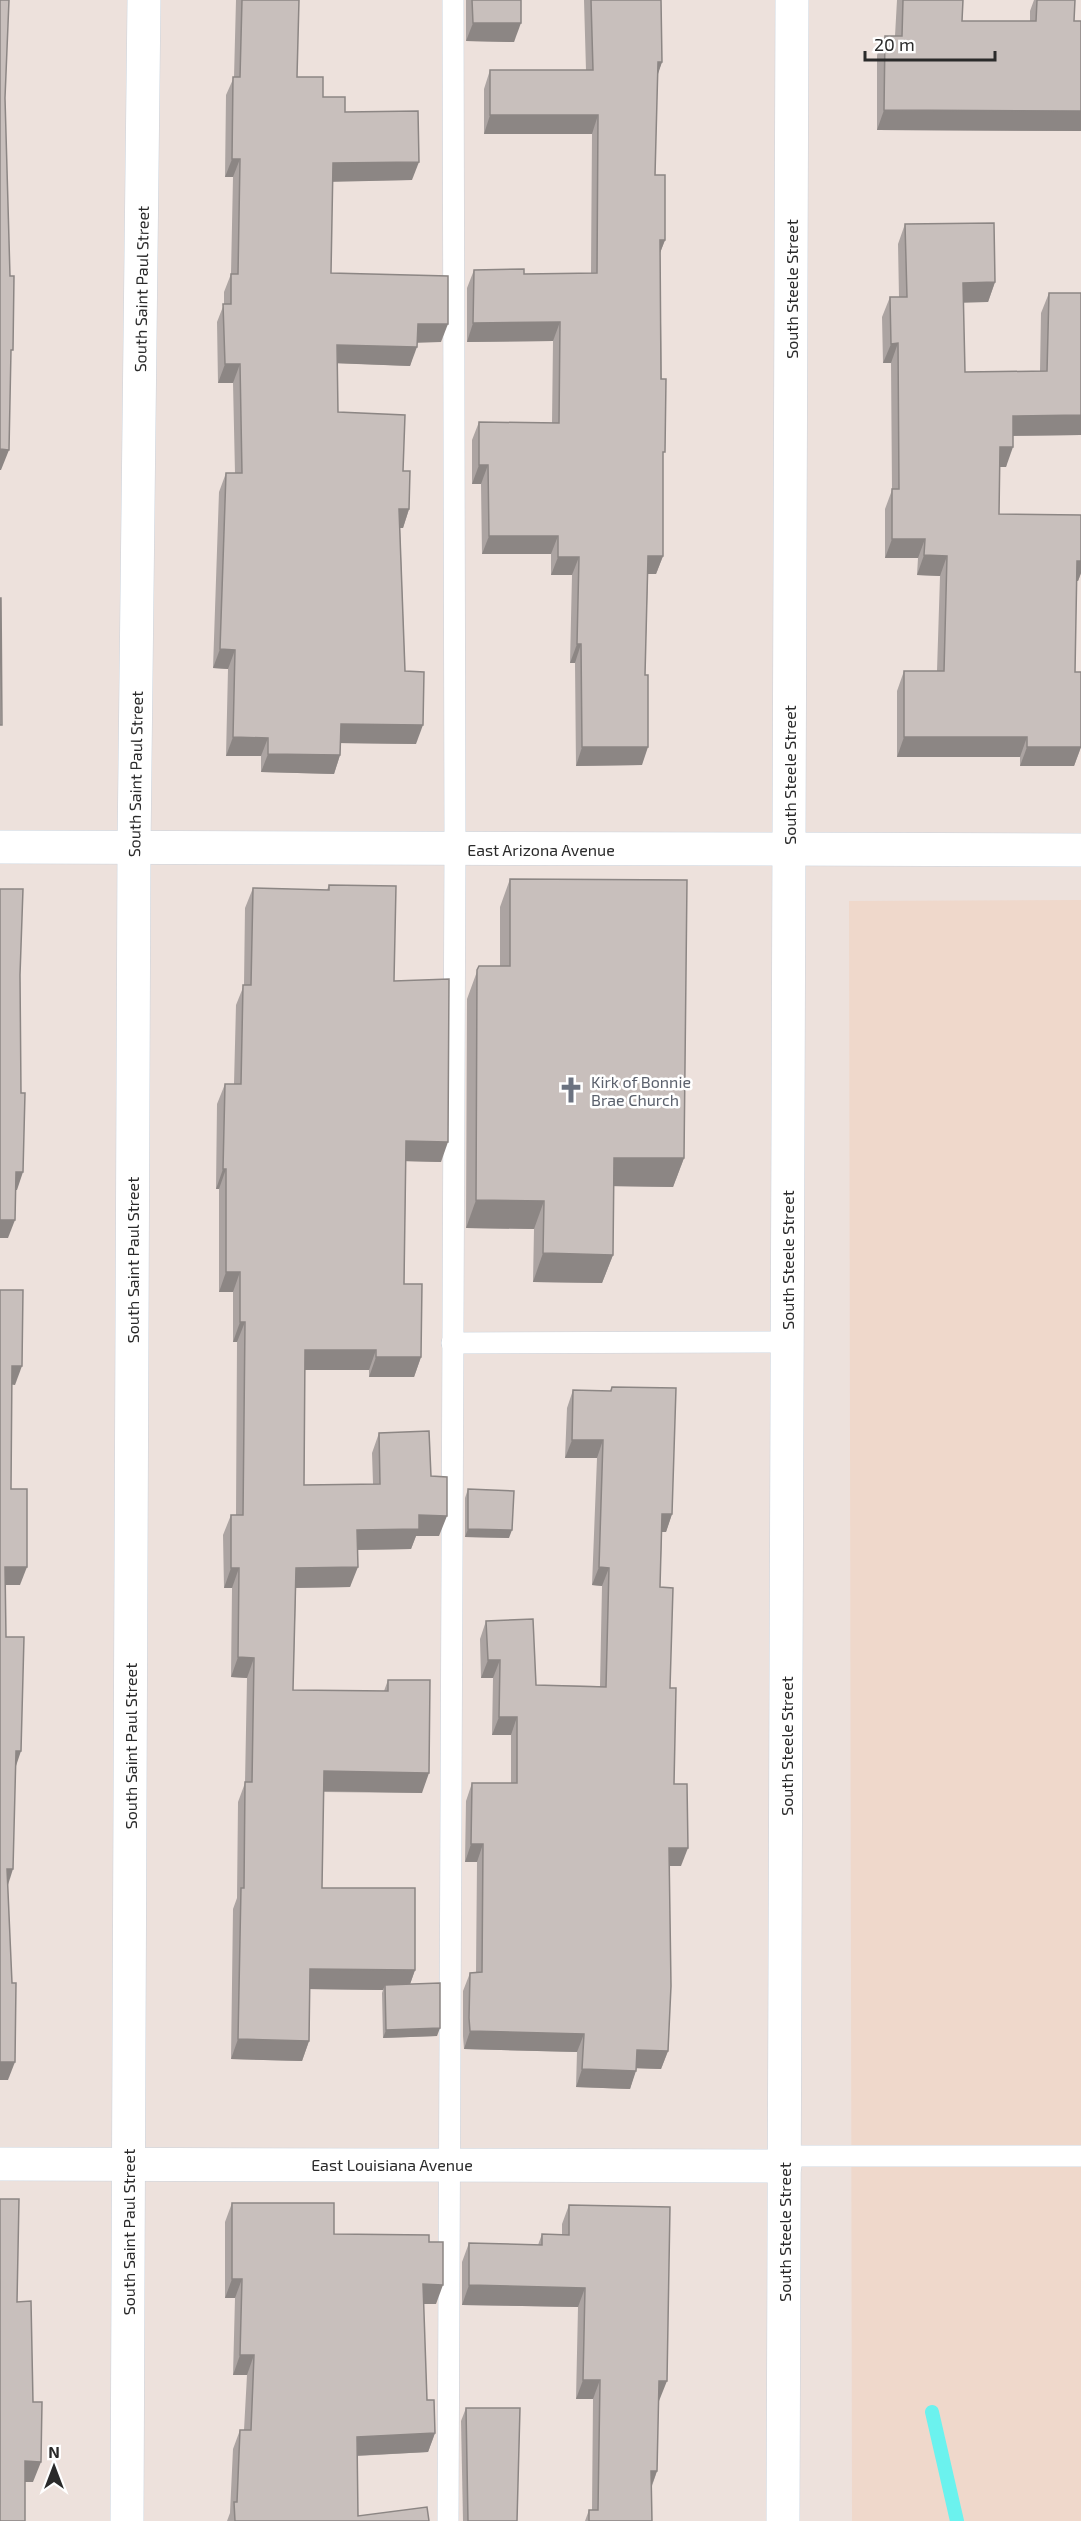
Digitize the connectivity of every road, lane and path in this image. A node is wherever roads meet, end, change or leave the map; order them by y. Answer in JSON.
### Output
{"nodes":[{"id":1,"x":144,"y":0,"type":"edge"},
{"id":2,"x":453,"y":0,"type":"edge"},
{"id":3,"x":792,"y":0,"type":"edge"},
{"id":4,"x":0,"y":847,"type":"edge"},
{"id":5,"x":134,"y":848,"type":"junction"},
{"id":6,"x":455,"y":848,"type":"junction"},
{"id":7,"x":789,"y":849,"type":"junction"},
{"id":8,"x":1081,"y":850,"type":"edge"},
{"id":9,"x":452,"y":1342,"type":"junction"},
{"id":10,"x":787,"y":1342,"type":"junction"},
{"id":11,"x":1081,"y":2156,"type":"edge"},
{"id":12,"x":785,"y":2161,"type":"junction"},
{"id":13,"x":0,"y":2164,"type":"edge"},
{"id":14,"x":128,"y":2164,"type":"junction"},
{"id":15,"x":448,"y":2164,"type":"junction"},
{"id":16,"x":128,"y":2521,"type":"edge"},
{"id":17,"x":447,"y":2521,"type":"edge"},
{"id":18,"x":783,"y":2521,"type":"edge"}],
"edges":[{"from":1,"to":5,"type":"street","name":"South Saint Paul Street"},
{"from":2,"to":6,"type":"lane"},
{"from":3,"to":7,"type":"street","name":"South Steele Street"},
{"from":4,"to":5,"type":"street","name":"East Arizona Avenue"},
{"from":5,"to":6,"type":"street","name":"East Arizona Avenue"},
{"from":5,"to":14,"type":"street","name":"South Saint Paul Street"},
{"from":6,"to":7,"type":"street","name":"East Arizona Avenue"},
{"from":6,"to":9,"type":"lane"},
{"from":7,"to":8,"type":"street","name":"East Arizona Avenue"},
{"from":7,"to":10,"type":"street","name":"South Steele Street"},
{"from":9,"to":10,"type":"lane"},
{"from":9,"to":15,"type":"lane"},
{"from":10,"to":12,"type":"street","name":"South Steele Street"},
{"from":11,"to":12,"type":"lane"},
{"from":12,"to":15,"type":"street","name":"East Louisiana Avenue"},
{"from":12,"to":18,"type":"street","name":"South Steele Street"},
{"from":13,"to":14,"type":"street","name":"East Louisiana Avenue"},
{"from":14,"to":15,"type":"street","name":"East Louisiana Avenue"},
{"from":14,"to":16,"type":"street","name":"South Saint Paul Street"},
{"from":15,"to":17,"type":"lane"}]}
